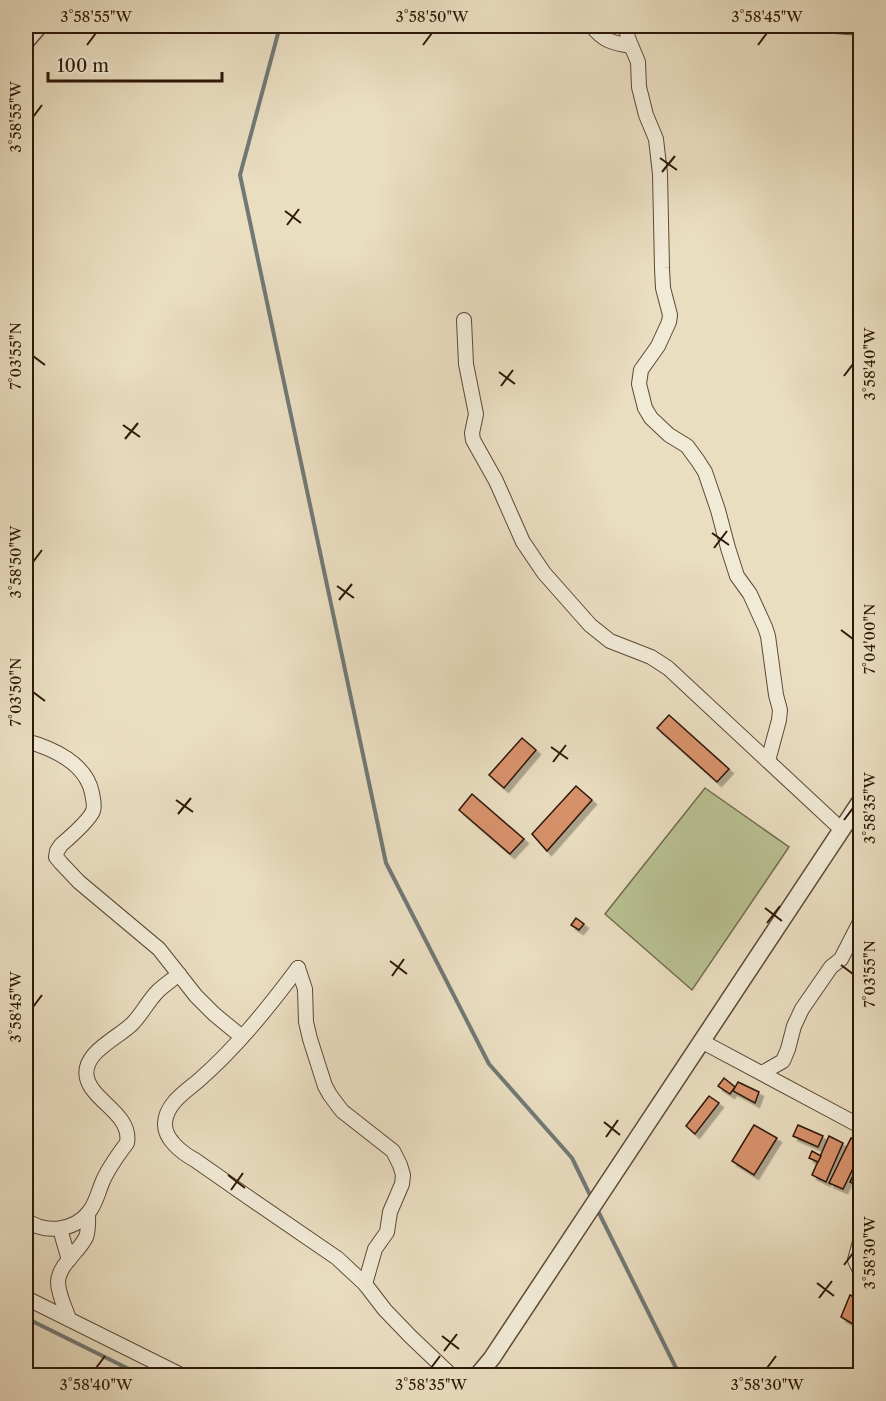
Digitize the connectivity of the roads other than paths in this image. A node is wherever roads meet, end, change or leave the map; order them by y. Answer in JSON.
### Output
{"nodes":[{"id":1,"x":39,"y":26,"type":"edge"},
{"id":2,"x":592,"y":26,"type":"edge"},
{"id":3,"x":630,"y":26,"type":"edge"},
{"id":4,"x":836,"y":26,"type":"edge"},
{"id":5,"x":861,"y":28,"type":"edge"},
{"id":6,"x":26,"y":41,"type":"edge"},
{"id":7,"x":631,"y":46,"type":"junction"},
{"id":8,"x":464,"y":320,"type":"dead end"},
{"id":9,"x":26,"y":741,"type":"edge"},
{"id":10,"x":768,"y":761,"type":"junction"},
{"id":11,"x":861,"y":802,"type":"edge"},
{"id":12,"x":842,"y":830,"type":"junction"},
{"id":13,"x":861,"y":922,"type":"edge"},
{"id":14,"x":179,"y":974,"type":"junction"},
{"id":15,"x":242,"y":1037,"type":"junction"},
{"id":16,"x":701,"y":1041,"type":"junction"},
{"id":17,"x":762,"y":1074,"type":"junction"},
{"id":18,"x":861,"y":1126,"type":"edge"},
{"id":19,"x":88,"y":1213,"type":"junction"},
{"id":20,"x":26,"y":1221,"type":"edge"},
{"id":21,"x":60,"y":1229,"type":"junction"},
{"id":22,"x":861,"y":1242,"type":"edge"},
{"id":23,"x":69,"y":1260,"type":"junction"},
{"id":24,"x":861,"y":1271,"type":"edge"},
{"id":25,"x":365,"y":1284,"type":"junction"},
{"id":26,"x":26,"y":1298,"type":"edge"},
{"id":27,"x":69,"y":1319,"type":"junction"},
{"id":28,"x":183,"y":1376,"type":"edge"},
{"id":29,"x":452,"y":1376,"type":"edge"},
{"id":30,"x":477,"y":1376,"type":"edge"}],
"edges":[{"from":1,"to":6,"type":"street"},
{"from":2,"to":7,"type":"street"},
{"from":3,"to":7,"type":"street"},
{"from":4,"to":5,"type":"street"},
{"from":7,"to":10,"type":"street"},
{"from":8,"to":10,"type":"street"},
{"from":9,"to":14,"type":"street"},
{"from":10,"to":12,"type":"street"},
{"from":11,"to":12,"type":"street"},
{"from":12,"to":16,"type":"street"},
{"from":13,"to":17,"type":"street"},
{"from":14,"to":15,"type":"street"},
{"from":14,"to":19,"type":"street"},
{"from":15,"to":25,"type":"street"},
{"from":15,"to":25,"type":"street"},
{"from":16,"to":17,"type":"street"},
{"from":16,"to":30,"type":"street"},
{"from":17,"to":18,"type":"street"},
{"from":19,"to":21,"type":"street"},
{"from":19,"to":23,"type":"street"},
{"from":20,"to":21,"type":"street"},
{"from":21,"to":23,"type":"street"},
{"from":22,"to":24,"type":"street"},
{"from":23,"to":27,"type":"street"},
{"from":25,"to":29,"type":"street"},
{"from":26,"to":27,"type":"street"},
{"from":27,"to":28,"type":"street"}]}
